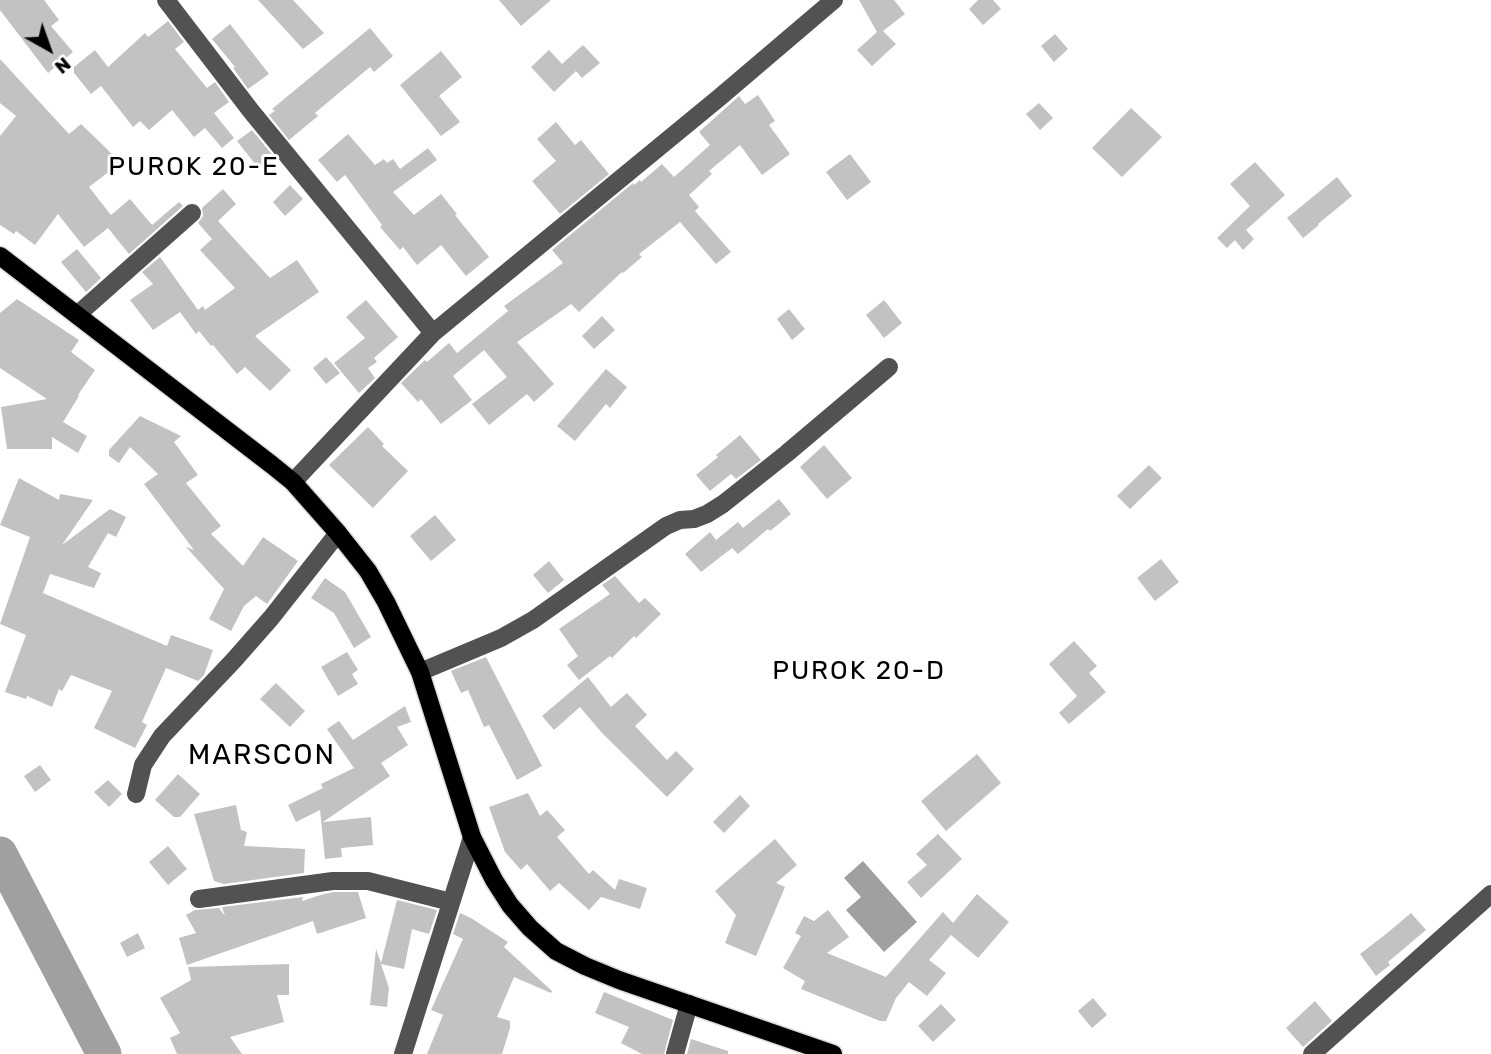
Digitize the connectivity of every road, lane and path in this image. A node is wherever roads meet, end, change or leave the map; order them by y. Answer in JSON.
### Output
{"nodes":[{"id":1,"x":166,"y":0,"type":"edge"},
{"id":2,"x":834,"y":0,"type":"edge"},
{"id":3,"x":192,"y":213,"type":"dead end"},
{"id":4,"x":0,"y":256,"type":"edge"},
{"id":5,"x":77,"y":315,"type":"junction"},
{"id":6,"x":433,"y":333,"type":"junction"},
{"id":7,"x":889,"y":367,"type":"dead end"},
{"id":8,"x":293,"y":482,"type":"junction"},
{"id":9,"x":338,"y":533,"type":"junction"},
{"id":10,"x":420,"y":672,"type":"junction"},
{"id":11,"x":136,"y":794,"type":"dead end"},
{"id":12,"x":472,"y":836,"type":"junction"},
{"id":13,"x":1491,"y":894,"type":"edge"},
{"id":14,"x":198,"y":899,"type":"dead end"},
{"id":15,"x":451,"y":902,"type":"junction"},
{"id":16,"x":689,"y":1004,"type":"junction"},
{"id":17,"x":403,"y":1054,"type":"edge"},
{"id":18,"x":675,"y":1054,"type":"edge"},
{"id":19,"x":833,"y":1054,"type":"edge"},
{"id":20,"x":1312,"y":1054,"type":"edge"}],
"edges":[{"from":1,"to":6,"type":"street"},
{"from":2,"to":6,"type":"street"},
{"from":3,"to":5,"type":"street"},
{"from":4,"to":5,"type":"main road"},
{"from":5,"to":8,"type":"main road"},
{"from":6,"to":8,"type":"street"},
{"from":7,"to":10,"type":"street"},
{"from":8,"to":9,"type":"main road"},
{"from":9,"to":10,"type":"main road"},
{"from":9,"to":11,"type":"street"},
{"from":10,"to":12,"type":"main road"},
{"from":12,"to":15,"type":"street"},
{"from":12,"to":16,"type":"main road"},
{"from":13,"to":20,"type":"street"},
{"from":14,"to":15,"type":"street"},
{"from":15,"to":17,"type":"street"},
{"from":16,"to":18,"type":"street"},
{"from":16,"to":19,"type":"main road"}]}
